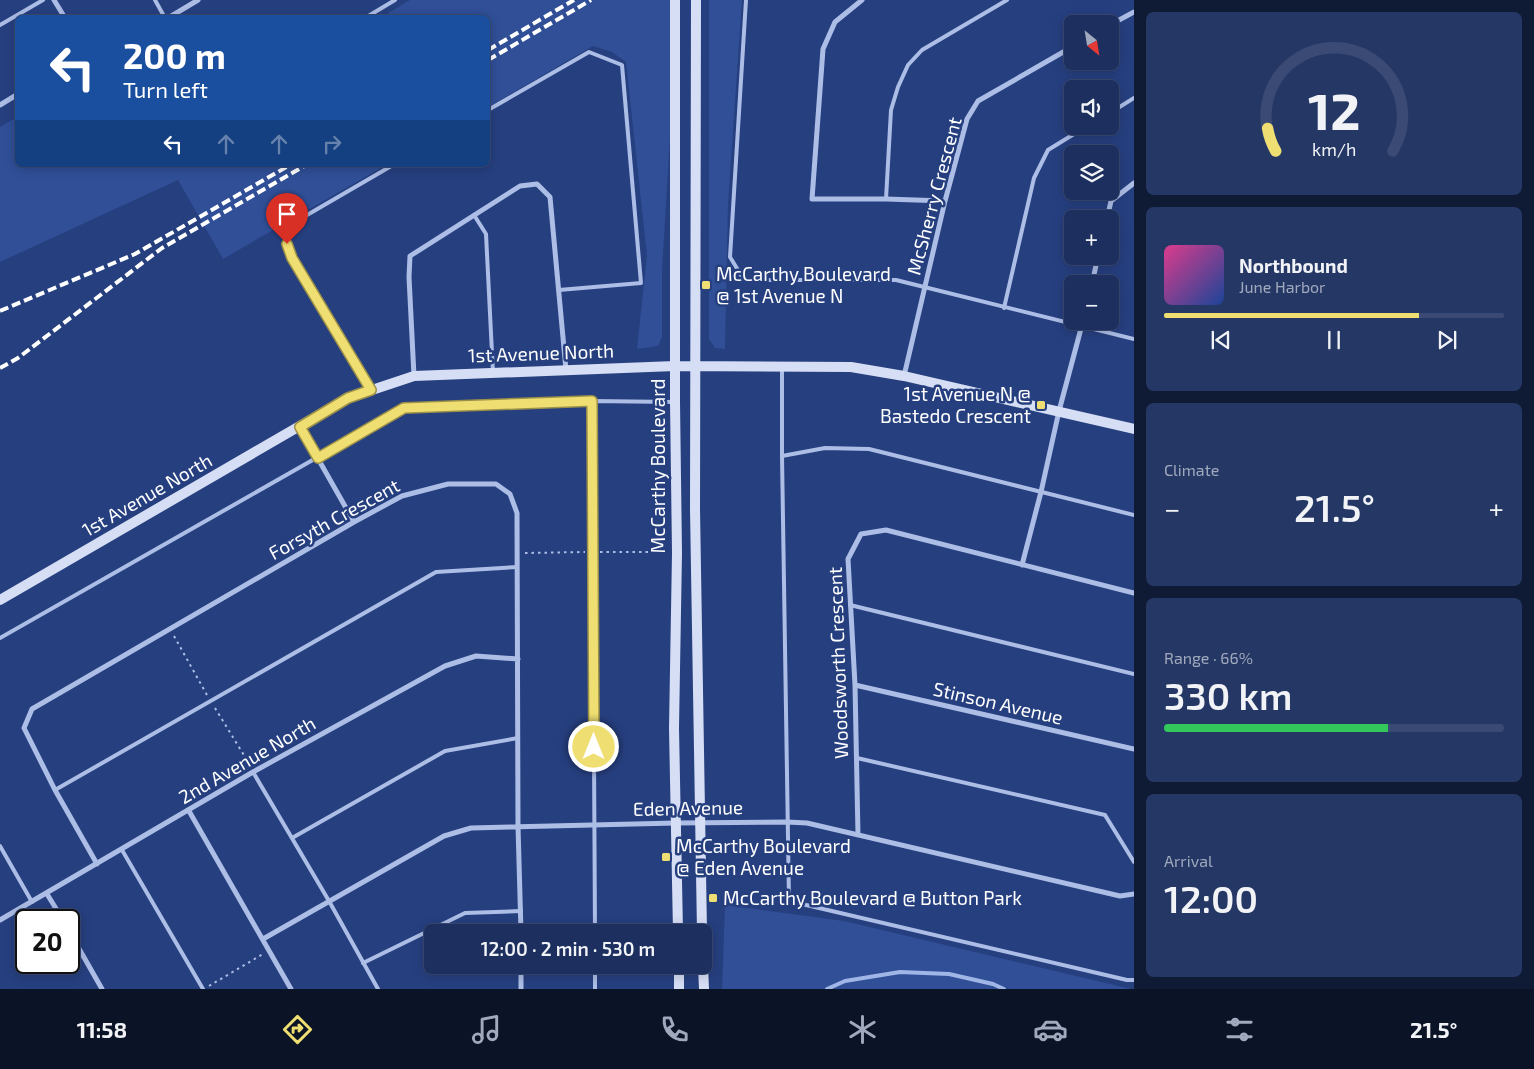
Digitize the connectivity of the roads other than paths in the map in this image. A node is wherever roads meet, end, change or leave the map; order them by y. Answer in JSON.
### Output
{"nodes":[{"id":1,"x":43,"y":0,"type":"edge"},
{"id":2,"x":54,"y":0,"type":"edge"},
{"id":3,"x":155,"y":0,"type":"edge"},
{"id":4,"x":198,"y":0,"type":"edge"},
{"id":5,"x":395,"y":0,"type":"edge"},
{"id":6,"x":675,"y":0,"type":"edge"},
{"id":7,"x":696,"y":0,"type":"edge"},
{"id":8,"x":746,"y":0,"type":"edge"},
{"id":9,"x":862,"y":0,"type":"edge"},
{"id":10,"x":1007,"y":0,"type":"edge"},
{"id":11,"x":1134,"y":12,"type":"edge"},
{"id":12,"x":17,"y":15,"type":"edge"},
{"id":13,"x":63,"y":15,"type":"edge"},
{"id":14,"x":164,"y":15,"type":"edge"},
{"id":15,"x":171,"y":15,"type":"edge"},
{"id":16,"x":370,"y":15,"type":"edge"},
{"id":17,"x":15,"y":16,"type":"edge"},
{"id":18,"x":1119,"y":20,"type":"edge"},
{"id":19,"x":0,"y":25,"type":"edge"},
{"id":20,"x":1064,"y":52,"type":"edge"},
{"id":21,"x":15,"y":96,"type":"edge"},
{"id":22,"x":1134,"y":98,"type":"edge"},
{"id":23,"x":0,"y":105,"type":"edge"},
{"id":24,"x":1119,"y":107,"type":"edge"},
{"id":25,"x":490,"y":109,"type":"edge"},
{"id":26,"x":1073,"y":135,"type":"edge"},
{"id":27,"x":390,"y":167,"type":"edge"},
{"id":28,"x":1134,"y":183,"type":"edge"},
{"id":29,"x":886,"y":199,"type":"junction"},
{"id":30,"x":945,"y":202,"type":"junction"},
{"id":31,"x":1109,"y":210,"type":"edge"},
{"id":32,"x":474,"y":215,"type":"junction"},
{"id":33,"x":924,"y":288,"type":"junction"},
{"id":34,"x":559,"y":290,"type":"junction"},
{"id":35,"x":1004,"y":308,"type":"junction"},
{"id":36,"x":1064,"y":320,"type":"edge"},
{"id":37,"x":1081,"y":330,"type":"edge"},
{"id":38,"x":1103,"y":330,"type":"edge"},
{"id":39,"x":1134,"y":339,"type":"edge"},
{"id":40,"x":675,"y":366,"type":"junction"},
{"id":41,"x":696,"y":366,"type":"junction"},
{"id":42,"x":782,"y":366,"type":"junction"},
{"id":43,"x":566,"y":370,"type":"junction"},
{"id":44,"x":493,"y":373,"type":"junction"},
{"id":45,"x":414,"y":376,"type":"junction"},
{"id":46,"x":904,"y":376,"type":"junction"},
{"id":47,"x":371,"y":390,"type":"junction"},
{"id":48,"x":592,"y":401,"type":"junction"},
{"id":49,"x":675,"y":402,"type":"junction"},
{"id":50,"x":1059,"y":411,"type":"junction"},
{"id":51,"x":300,"y":427,"type":"junction"},
{"id":52,"x":1134,"y":429,"type":"edge"},
{"id":53,"x":782,"y":456,"type":"junction"},
{"id":54,"x":318,"y":458,"type":"junction"},
{"id":55,"x":1041,"y":492,"type":"junction"},
{"id":56,"x":1134,"y":515,"type":"edge"},
{"id":57,"x":354,"y":522,"type":"junction"},
{"id":58,"x":1022,"y":565,"type":"junction"},
{"id":59,"x":517,"y":566,"type":"junction"},
{"id":60,"x":1134,"y":592,"type":"edge"},
{"id":61,"x":0,"y":600,"type":"edge"},
{"id":62,"x":850,"y":605,"type":"junction"},
{"id":63,"x":0,"y":638,"type":"edge"},
{"id":64,"x":518,"y":659,"type":"junction"},
{"id":65,"x":1134,"y":674,"type":"edge"},
{"id":66,"x":855,"y":685,"type":"junction"},
{"id":67,"x":518,"y":738,"type":"junction"},
{"id":68,"x":1134,"y":749,"type":"edge"},
{"id":69,"x":856,"y":758,"type":"junction"},
{"id":70,"x":254,"y":772,"type":"junction"},
{"id":71,"x":55,"y":790,"type":"junction"},
{"id":72,"x":189,"y":811,"type":"junction"},
{"id":73,"x":787,"y":822,"type":"junction"},
{"id":74,"x":676,"y":823,"type":"junction"},
{"id":75,"x":700,"y":823,"type":"junction"},
{"id":76,"x":594,"y":825,"type":"junction"},
{"id":77,"x":518,"y":826,"type":"junction"},
{"id":78,"x":858,"y":835,"type":"junction"},
{"id":79,"x":292,"y":838,"type":"junction"},
{"id":80,"x":0,"y":846,"type":"edge"},
{"id":81,"x":122,"y":850,"type":"junction"},
{"id":82,"x":1134,"y":862,"type":"edge"},
{"id":83,"x":97,"y":864,"type":"junction"},
{"id":84,"x":47,"y":894,"type":"junction"},
{"id":85,"x":1134,"y":894,"type":"edge"},
{"id":86,"x":330,"y":901,"type":"junction"},
{"id":87,"x":32,"y":902,"type":"junction"},
{"id":88,"x":56,"y":909,"type":"edge"},
{"id":89,"x":521,"y":910,"type":"junction"},
{"id":90,"x":0,"y":920,"type":"edge"},
{"id":91,"x":521,"y":924,"type":"edge"},
{"id":92,"x":595,"y":924,"type":"edge"},
{"id":93,"x":678,"y":924,"type":"edge"},
{"id":94,"x":702,"y":924,"type":"edge"},
{"id":95,"x":263,"y":939,"type":"junction"},
{"id":96,"x":80,"y":949,"type":"edge"},
{"id":97,"x":363,"y":963,"type":"junction"},
{"id":98,"x":521,"y":974,"type":"edge"},
{"id":99,"x":595,"y":974,"type":"edge"},
{"id":100,"x":679,"y":974,"type":"edge"},
{"id":101,"x":703,"y":974,"type":"edge"},
{"id":102,"x":1134,"y":980,"type":"edge"},
{"id":103,"x":103,"y":988,"type":"edge"},
{"id":104,"x":204,"y":989,"type":"edge"},
{"id":105,"x":291,"y":989,"type":"edge"},
{"id":106,"x":378,"y":989,"type":"edge"},
{"id":107,"x":521,"y":989,"type":"edge"},
{"id":108,"x":595,"y":989,"type":"edge"},
{"id":109,"x":679,"y":989,"type":"edge"},
{"id":110,"x":704,"y":989,"type":"edge"}],
"edges":[{"from":1,"to":12,"type":"lane"},
{"from":2,"to":13,"type":"street"},
{"from":3,"to":14,"type":"lane"},
{"from":4,"to":15,"type":"street"},
{"from":5,"to":16,"type":"lane"},
{"from":6,"to":40,"type":"main road","name":"McCarthy Boulevard"},
{"from":7,"to":41,"type":"main road","name":"McCarthy Boulevard"},
{"from":8,"to":33,"type":"lane"},
{"from":9,"to":29,"type":"street"},
{"from":10,"to":29,"type":"lane"},
{"from":11,"to":18,"type":"street"},
{"from":17,"to":19,"type":"lane"},
{"from":20,"to":30,"type":"street","name":"McSherry Crescent"},
{"from":21,"to":23,"type":"street"},
{"from":22,"to":24,"type":"lane"},
{"from":25,"to":34,"type":"lane"},
{"from":26,"to":35,"type":"lane"},
{"from":27,"to":47,"type":"lane"},
{"from":28,"to":31,"type":"street"},
{"from":29,"to":30,"type":"street"},
{"from":30,"to":33,"type":"street","name":"McSherry Crescent"},
{"from":32,"to":34,"type":"street"},
{"from":32,"to":44,"type":"lane"},
{"from":32,"to":45,"type":"street"},
{"from":33,"to":35,"type":"lane"},
{"from":33,"to":46,"type":"street","name":"McSherry Crescent"},
{"from":34,"to":43,"type":"street"},
{"from":35,"to":36,"type":"lane"},
{"from":37,"to":50,"type":"street"},
{"from":38,"to":39,"type":"lane"},
{"from":40,"to":41,"type":"main road","name":"1st Avenue North"},
{"from":40,"to":43,"type":"main road","name":"1st Avenue North"},
{"from":40,"to":49,"type":"main road","name":"McCarthy Boulevard"},
{"from":41,"to":42,"type":"main road","name":"1st Avenue North"},
{"from":41,"to":75,"type":"main road","name":"McCarthy Boulevard"},
{"from":42,"to":46,"type":"main road","name":"1st Avenue North"},
{"from":42,"to":53,"type":"lane"},
{"from":43,"to":44,"type":"main road","name":"1st Avenue North"},
{"from":44,"to":45,"type":"main road","name":"1st Avenue North"},
{"from":45,"to":47,"type":"main road","name":"1st Avenue North"},
{"from":46,"to":50,"type":"main road","name":"1st Avenue North"},
{"from":47,"to":51,"type":"main road","name":"1st Avenue North"},
{"from":48,"to":49,"type":"lane"},
{"from":48,"to":54,"type":"lane"},
{"from":48,"to":76,"type":"lane"},
{"from":49,"to":74,"type":"main road","name":"McCarthy Boulevard"},
{"from":50,"to":52,"type":"main road","name":"1st Avenue North"},
{"from":50,"to":55,"type":"street"},
{"from":51,"to":54,"type":"street"},
{"from":51,"to":61,"type":"main road","name":"1st Avenue North"},
{"from":53,"to":55,"type":"lane"},
{"from":53,"to":73,"type":"lane"},
{"from":54,"to":57,"type":"street"},
{"from":54,"to":63,"type":"lane"},
{"from":55,"to":56,"type":"lane"},
{"from":55,"to":58,"type":"street"},
{"from":57,"to":59,"type":"street","name":"Forsyth Crescent"},
{"from":57,"to":71,"type":"street","name":"Forsyth Crescent"},
{"from":58,"to":60,"type":"street","name":"Woodsworth Crescent"},
{"from":58,"to":62,"type":"street","name":"Woodsworth Crescent"},
{"from":59,"to":64,"type":"street","name":"Forsyth Crescent"},
{"from":59,"to":71,"type":"lane"},
{"from":62,"to":65,"type":"lane"},
{"from":62,"to":66,"type":"street","name":"Woodsworth Crescent"},
{"from":64,"to":67,"type":"street","name":"Forsyth Crescent"},
{"from":64,"to":70,"type":"street","name":"2nd Avenue North"},
{"from":66,"to":68,"type":"street","name":"Stinson Avenue"},
{"from":66,"to":69,"type":"street","name":"Woodsworth Crescent"},
{"from":67,"to":77,"type":"street","name":"Forsyth Crescent"},
{"from":67,"to":79,"type":"lane"},
{"from":69,"to":78,"type":"street","name":"Woodsworth Crescent"},
{"from":69,"to":82,"type":"lane"},
{"from":70,"to":72,"type":"street","name":"2nd Avenue North"},
{"from":70,"to":79,"type":"lane"},
{"from":71,"to":83,"type":"street","name":"Forsyth Crescent"},
{"from":72,"to":81,"type":"street","name":"2nd Avenue North"},
{"from":72,"to":95,"type":"street"},
{"from":73,"to":75,"type":"street","name":"Eden Avenue"},
{"from":73,"to":78,"type":"street","name":"Eden Avenue"},
{"from":73,"to":102,"type":"lane"},
{"from":74,"to":75,"type":"street","name":"Eden Avenue"},
{"from":74,"to":76,"type":"street","name":"Eden Avenue"},
{"from":74,"to":93,"type":"main road","name":"McCarthy Boulevard"},
{"from":75,"to":94,"type":"main road","name":"McCarthy Boulevard"},
{"from":76,"to":77,"type":"street","name":"Eden Avenue"},
{"from":76,"to":92,"type":"lane"},
{"from":77,"to":86,"type":"street","name":"Eden Avenue"},
{"from":77,"to":89,"type":"street","name":"Forsyth Crescent"},
{"from":78,"to":85,"type":"street","name":"Eden Avenue"},
{"from":79,"to":86,"type":"lane"},
{"from":80,"to":87,"type":"lane"},
{"from":81,"to":83,"type":"street","name":"2nd Avenue North"},
{"from":81,"to":104,"type":"lane"},
{"from":83,"to":84,"type":"street","name":"2nd Avenue North"},
{"from":84,"to":87,"type":"street","name":"2nd Avenue North"},
{"from":84,"to":88,"type":"street"},
{"from":86,"to":95,"type":"street","name":"Eden Avenue"},
{"from":86,"to":97,"type":"lane"},
{"from":87,"to":90,"type":"street","name":"2nd Avenue North"},
{"from":89,"to":91,"type":"street","name":"Forsyth Crescent"},
{"from":89,"to":97,"type":"lane"},
{"from":95,"to":105,"type":"street"},
{"from":96,"to":103,"type":"street"},
{"from":97,"to":106,"type":"lane"},
{"from":98,"to":107,"type":"street"},
{"from":99,"to":108,"type":"lane"},
{"from":100,"to":109,"type":"main road"},
{"from":101,"to":110,"type":"main road"}]}
